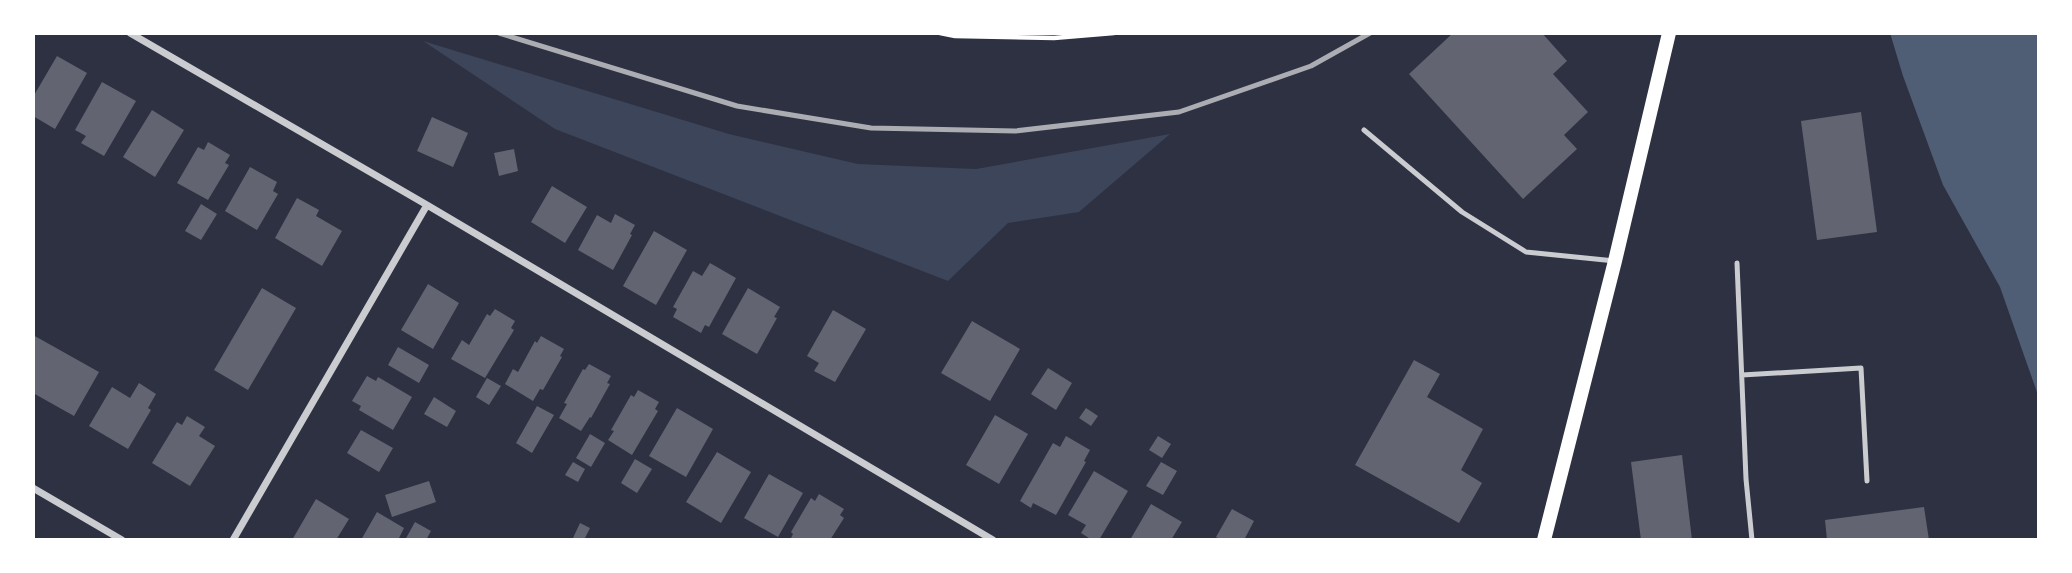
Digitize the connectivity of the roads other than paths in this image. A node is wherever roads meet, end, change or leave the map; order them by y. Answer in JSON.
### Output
{"nodes":[{"id":1,"x":130,"y":33,"type":"edge"},
{"id":2,"x":1669,"y":33,"type":"edge"},
{"id":3,"x":1364,"y":130,"type":"dead end"},
{"id":4,"x":427,"y":205,"type":"junction"},
{"id":5,"x":1615,"y":261,"type":"junction"},
{"id":6,"x":1737,"y":263,"type":"dead end"},
{"id":7,"x":1742,"y":375,"type":"junction"},
{"id":8,"x":1867,"y":481,"type":"dead end"},
{"id":9,"x":33,"y":488,"type":"edge"},
{"id":10,"x":122,"y":540,"type":"edge"},
{"id":11,"x":233,"y":540,"type":"edge"},
{"id":12,"x":993,"y":540,"type":"edge"},
{"id":13,"x":1544,"y":540,"type":"edge"},
{"id":14,"x":1752,"y":540,"type":"edge"}],
"edges":[{"from":1,"to":4,"type":"street"},
{"from":2,"to":5,"type":"main road"},
{"from":3,"to":5,"type":"lane"},
{"from":4,"to":11,"type":"street"},
{"from":4,"to":12,"type":"street"},
{"from":5,"to":13,"type":"main road"},
{"from":6,"to":7,"type":"lane"},
{"from":7,"to":8,"type":"lane"},
{"from":7,"to":14,"type":"lane"},
{"from":9,"to":10,"type":"street"}]}
